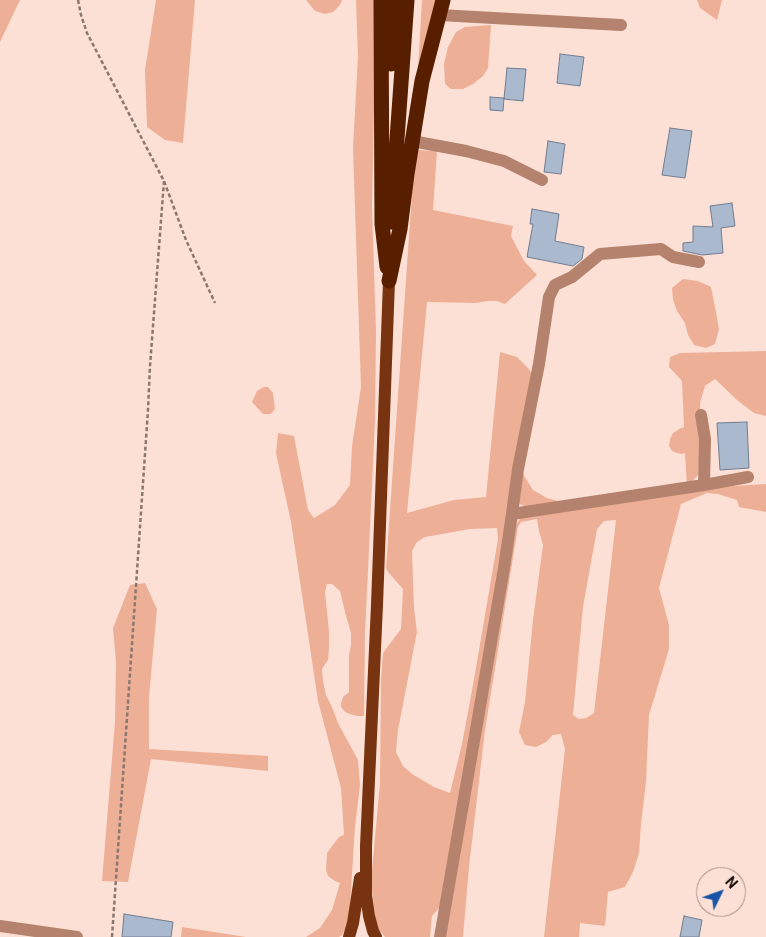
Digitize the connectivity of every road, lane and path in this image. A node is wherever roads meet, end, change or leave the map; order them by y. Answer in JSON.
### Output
{"nodes":[{"id":1,"x":78,"y":0,"type":"edge"},
{"id":2,"x":381,"y":0,"type":"edge"},
{"id":3,"x":393,"y":0,"type":"edge"},
{"id":4,"x":408,"y":0,"type":"edge"},
{"id":5,"x":443,"y":0,"type":"edge"},
{"id":6,"x":438,"y":15,"type":"junction"},
{"id":7,"x":621,"y":26,"type":"dead end"},
{"id":8,"x":412,"y":141,"type":"junction"},
{"id":9,"x":542,"y":180,"type":"dead end"},
{"id":10,"x":164,"y":181,"type":"junction"},
{"id":11,"x":392,"y":215,"type":"junction"},
{"id":12,"x":699,"y":262,"type":"dead end"},
{"id":13,"x":389,"y":281,"type":"junction"},
{"id":14,"x":215,"y":303,"type":"dead end"},
{"id":15,"x":701,"y":415,"type":"dead end"},
{"id":16,"x":748,"y":477,"type":"dead end"},
{"id":17,"x":704,"y":485,"type":"junction"},
{"id":18,"x":512,"y":514,"type":"junction"},
{"id":19,"x":366,"y":846,"type":"junction"},
{"id":20,"x":0,"y":926,"type":"edge"},
{"id":21,"x":77,"y":937,"type":"edge"},
{"id":22,"x":112,"y":937,"type":"edge"},
{"id":23,"x":349,"y":937,"type":"edge"},
{"id":24,"x":376,"y":937,"type":"edge"},
{"id":25,"x":440,"y":937,"type":"edge"}],
"edges":[{"from":1,"to":10,"type":"path"},
{"from":2,"to":13,"type":"highway"},
{"from":3,"to":11,"type":"highway"},
{"from":4,"to":11,"type":"highway"},
{"from":5,"to":6,"type":"highway"},
{"from":6,"to":7,"type":"street"},
{"from":6,"to":8,"type":"highway"},
{"from":8,"to":9,"type":"street"},
{"from":8,"to":13,"type":"highway"},
{"from":10,"to":14,"type":"path"},
{"from":10,"to":22,"type":"path"},
{"from":11,"to":13,"type":"highway"},
{"from":12,"to":18,"type":"street"},
{"from":13,"to":19,"type":"main road"},
{"from":15,"to":17,"type":"street"},
{"from":16,"to":17,"type":"street"},
{"from":17,"to":18,"type":"street"},
{"from":18,"to":25,"type":"street"},
{"from":19,"to":23,"type":"main road"},
{"from":19,"to":24,"type":"main road"},
{"from":20,"to":21,"type":"street"}]}
